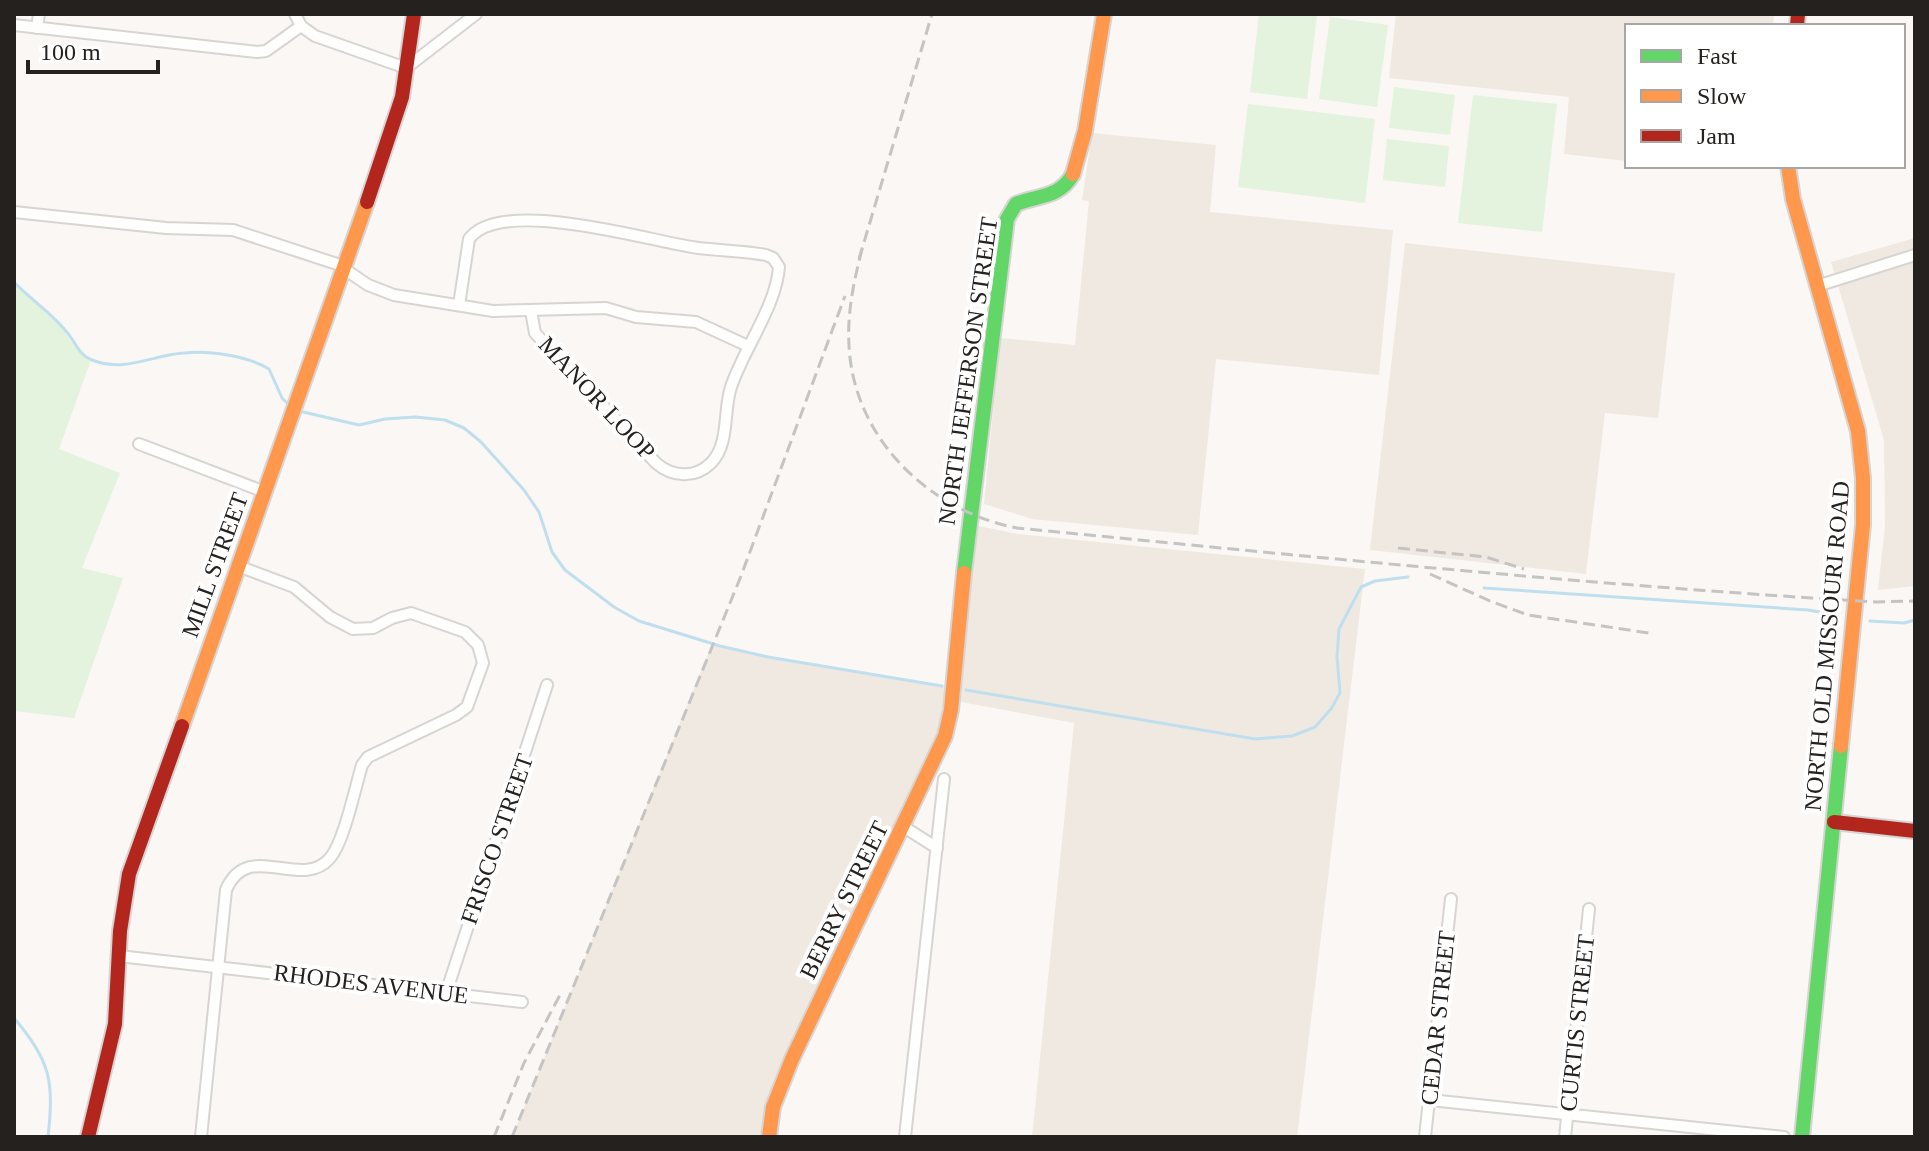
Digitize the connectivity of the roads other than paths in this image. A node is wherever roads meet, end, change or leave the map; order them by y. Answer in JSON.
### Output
{"nodes":[{"id":1,"x":39,"y":14,"type":"edge"},
{"id":2,"x":295,"y":14,"type":"edge"},
{"id":3,"x":414,"y":14,"type":"edge"},
{"id":4,"x":476,"y":14,"type":"edge"},
{"id":5,"x":1104,"y":14,"type":"edge"},
{"id":6,"x":14,"y":25,"type":"edge"},
{"id":7,"x":301,"y":26,"type":"junction"},
{"id":8,"x":37,"y":28,"type":"junction"},
{"id":9,"x":406,"y":68,"type":"junction"},
{"id":10,"x":1788,"y":168,"type":"edge"},
{"id":11,"x":14,"y":212,"type":"edge"},
{"id":12,"x":1915,"y":255,"type":"edge"},
{"id":13,"x":344,"y":269,"type":"junction"},
{"id":14,"x":1817,"y":286,"type":"junction"},
{"id":15,"x":459,"y":305,"type":"junction"},
{"id":16,"x":531,"y":311,"type":"junction"},
{"id":17,"x":748,"y":346,"type":"junction"},
{"id":18,"x":139,"y":444,"type":"dead end"},
{"id":19,"x":265,"y":492,"type":"junction"},
{"id":20,"x":238,"y":566,"type":"junction"},
{"id":21,"x":954,"y":681,"type":"joint"},
{"id":22,"x":547,"y":685,"type":"dead end"},
{"id":23,"x":944,"y":779,"type":"dead end"},
{"id":24,"x":1834,"y":822,"type":"junction"},
{"id":25,"x":904,"y":827,"type":"junction"},
{"id":26,"x":1915,"y":831,"type":"edge"},
{"id":27,"x":937,"y":848,"type":"junction"},
{"id":28,"x":1451,"y":899,"type":"dead end"},
{"id":29,"x":1589,"y":909,"type":"dead end"},
{"id":30,"x":119,"y":956,"type":"junction"},
{"id":31,"x":219,"y":966,"type":"junction"},
{"id":32,"x":446,"y":993,"type":"junction"},
{"id":33,"x":522,"y":1002,"type":"dead end"},
{"id":34,"x":1430,"y":1100,"type":"junction"},
{"id":35,"x":1568,"y":1114,"type":"junction"},
{"id":36,"x":88,"y":1137,"type":"edge"},
{"id":37,"x":201,"y":1137,"type":"edge"},
{"id":38,"x":769,"y":1137,"type":"edge"},
{"id":39,"x":905,"y":1137,"type":"edge"},
{"id":40,"x":1425,"y":1137,"type":"edge"},
{"id":41,"x":1565,"y":1137,"type":"edge"},
{"id":42,"x":1784,"y":1137,"type":"edge"},
{"id":43,"x":1802,"y":1137,"type":"edge"}],
"edges":[{"from":1,"to":8,"type":"street"},
{"from":2,"to":7,"type":"street"},
{"from":3,"to":9,"type":"street","name":"MILL STREET"},
{"from":4,"to":9,"type":"street"},
{"from":5,"to":21,"type":"street","name":"NORTH JEFFERSON STREET"},
{"from":6,"to":8,"type":"street"},
{"from":7,"to":8,"type":"street"},
{"from":7,"to":9,"type":"street"},
{"from":9,"to":13,"type":"street","name":"MILL STREET"},
{"from":10,"to":14,"type":"street","name":"NORTH OLD MISSOURI ROAD"},
{"from":11,"to":13,"type":"street"},
{"from":12,"to":14,"type":"street"},
{"from":13,"to":15,"type":"street"},
{"from":13,"to":19,"type":"street","name":"MILL STREET"},
{"from":14,"to":24,"type":"street","name":"NORTH OLD MISSOURI ROAD"},
{"from":15,"to":16,"type":"street"},
{"from":15,"to":17,"type":"street","name":"MANOR LOOP"},
{"from":16,"to":17,"type":"street"},
{"from":16,"to":17,"type":"street","name":"MANOR LOOP"},
{"from":18,"to":19,"type":"street"},
{"from":19,"to":20,"type":"street","name":"MILL STREET"},
{"from":20,"to":30,"type":"street","name":"MILL STREET"},
{"from":20,"to":31,"type":"street"},
{"from":21,"to":25,"type":"street","name":"BERRY STREET"},
{"from":22,"to":32,"type":"street","name":"FRISCO STREET"},
{"from":23,"to":27,"type":"street"},
{"from":24,"to":26,"type":"street"},
{"from":24,"to":43,"type":"street","name":"NORTH OLD MISSOURI ROAD"},
{"from":25,"to":27,"type":"street"},
{"from":25,"to":38,"type":"street","name":"BERRY STREET"},
{"from":27,"to":39,"type":"street"},
{"from":28,"to":34,"type":"street","name":"CEDAR STREET"},
{"from":29,"to":35,"type":"street","name":"CURTIS STREET"},
{"from":30,"to":31,"type":"street","name":"RHODES AVENUE"},
{"from":30,"to":36,"type":"street","name":"MILL STREET"},
{"from":31,"to":32,"type":"street","name":"RHODES AVENUE"},
{"from":31,"to":37,"type":"street"},
{"from":32,"to":33,"type":"street","name":"RHODES AVENUE"},
{"from":34,"to":35,"type":"street"},
{"from":34,"to":40,"type":"street","name":"CEDAR STREET"},
{"from":35,"to":41,"type":"street","name":"CURTIS STREET"},
{"from":35,"to":42,"type":"street"}]}
